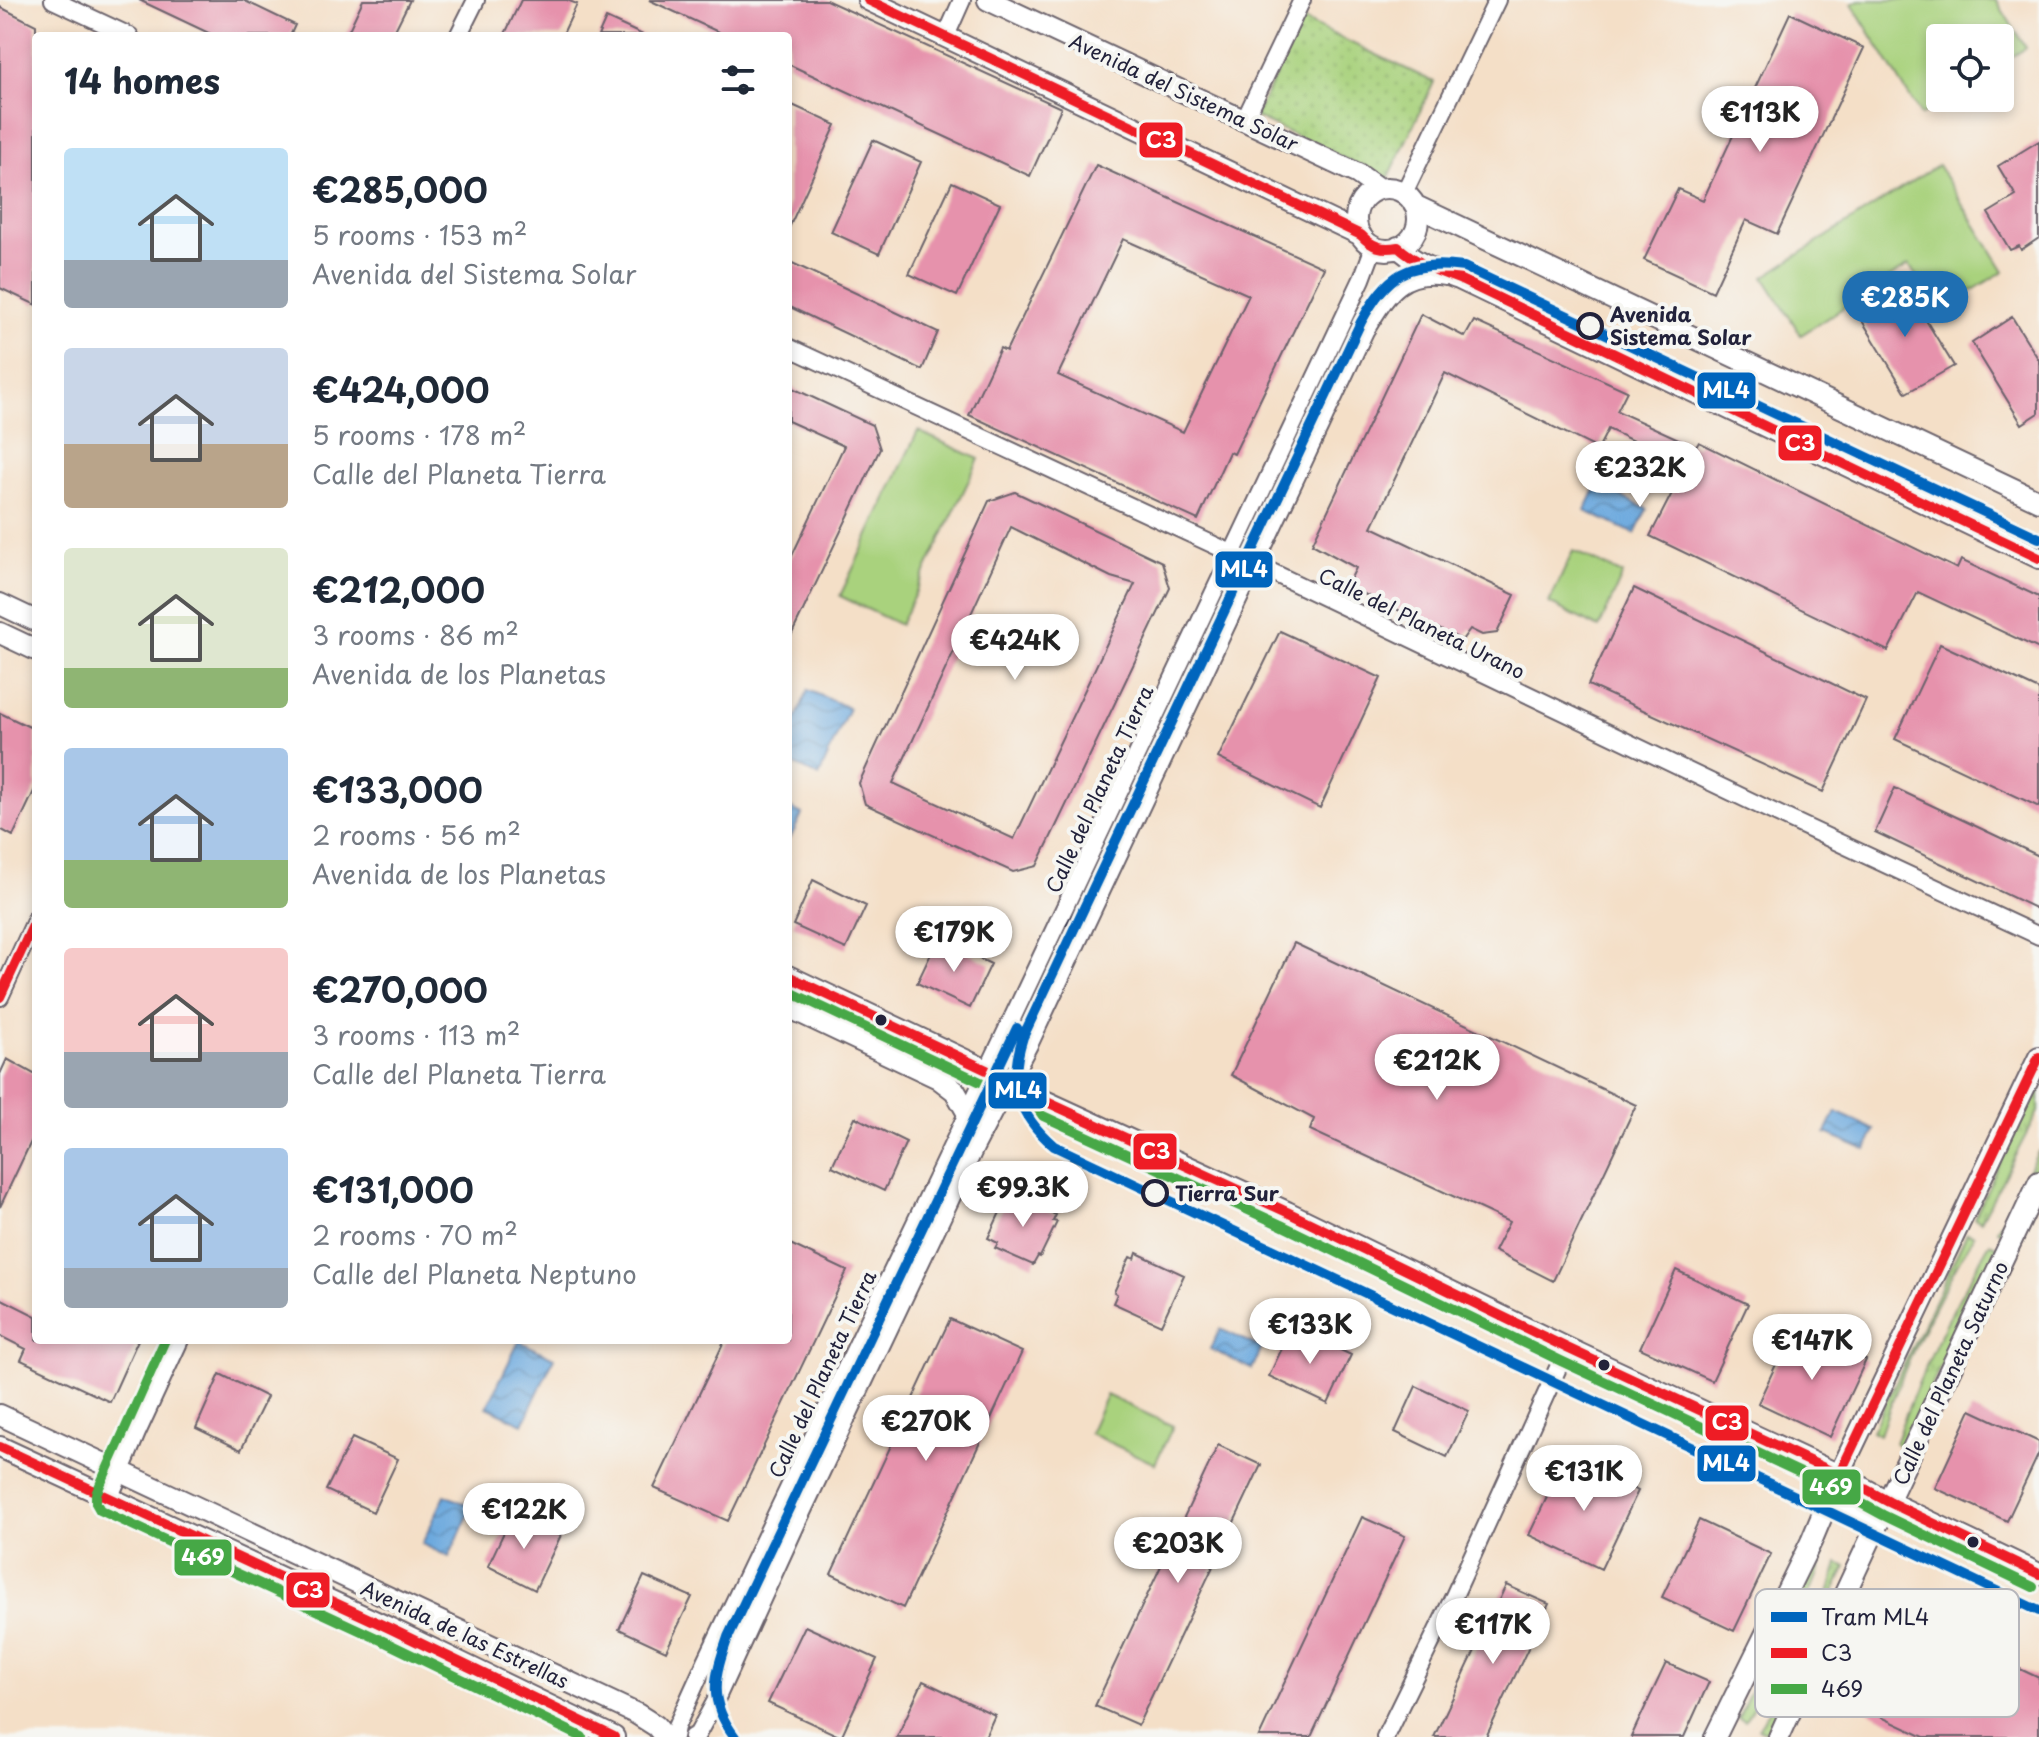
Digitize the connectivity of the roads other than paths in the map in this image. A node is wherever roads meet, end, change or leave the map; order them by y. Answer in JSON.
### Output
{"nodes":[{"id":1,"x":53,"y":0,"type":"edge"},
{"id":2,"x":476,"y":0,"type":"edge"},
{"id":3,"x":868,"y":0,"type":"edge"},
{"id":4,"x":962,"y":0,"type":"edge"},
{"id":5,"x":988,"y":0,"type":"edge"},
{"id":6,"x":1302,"y":0,"type":"edge"},
{"id":7,"x":1497,"y":0,"type":"edge"},
{"id":8,"x":121,"y":32,"type":"edge"},
{"id":9,"x":460,"y":32,"type":"edge"},
{"id":10,"x":946,"y":36,"type":"junction"},
{"id":11,"x":1244,"y":121,"type":"junction"},
{"id":12,"x":1379,"y":189,"type":"junction"},
{"id":13,"x":1409,"y":199,"type":"junction"},
{"id":14,"x":1367,"y":241,"type":"junction"},
{"id":15,"x":1398,"y":247,"type":"junction"},
{"id":16,"x":1459,"y":279,"type":"junction"},
{"id":17,"x":792,"y":349,"type":"edge"},
{"id":18,"x":2039,"y":501,"type":"edge"},
{"id":19,"x":1231,"y":553,"type":"junction"},
{"id":20,"x":2039,"y":558,"type":"edge"},
{"id":21,"x":1255,"y":564,"type":"junction"},
{"id":22,"x":0,"y":604,"type":"edge"},
{"id":23,"x":32,"y":619,"type":"edge"},
{"id":24,"x":0,"y":633,"type":"edge"},
{"id":25,"x":32,"y":648,"type":"edge"},
{"id":26,"x":32,"y":928,"type":"edge"},
{"id":27,"x":2039,"y":936,"type":"edge"},
{"id":28,"x":792,"y":978,"type":"edge"},
{"id":29,"x":0,"y":997,"type":"edge"},
{"id":30,"x":792,"y":1009,"type":"edge"},
{"id":31,"x":2039,"y":1057,"type":"edge"},
{"id":32,"x":987,"y":1071,"type":"junction"},
{"id":33,"x":1009,"y":1082,"type":"junction"},
{"id":34,"x":967,"y":1112,"type":"junction"},
{"id":35,"x":2039,"y":1182,"type":"edge"},
{"id":36,"x":178,"y":1344,"type":"edge"},
{"id":37,"x":1567,"y":1348,"type":"junction"},
{"id":38,"x":0,"y":1415,"type":"edge"},
{"id":39,"x":0,"y":1447,"type":"edge"},
{"id":40,"x":120,"y":1472,"type":"junction"},
{"id":41,"x":1839,"y":1475,"type":"junction"},
{"id":42,"x":109,"y":1499,"type":"junction"},
{"id":43,"x":1889,"y":1502,"type":"junction"},
{"id":44,"x":1824,"y":1510,"type":"junction"},
{"id":45,"x":1873,"y":1533,"type":"junction"},
{"id":46,"x":2039,"y":1574,"type":"edge"},
{"id":47,"x":1788,"y":1589,"type":"edge"},
{"id":48,"x":1847,"y":1589,"type":"edge"},
{"id":49,"x":1755,"y":1656,"type":"edge"},
{"id":50,"x":1788,"y":1717,"type":"edge"},
{"id":51,"x":614,"y":1737,"type":"edge"},
{"id":52,"x":665,"y":1737,"type":"edge"},
{"id":53,"x":674,"y":1737,"type":"edge"},
{"id":54,"x":692,"y":1737,"type":"edge"},
{"id":55,"x":1385,"y":1737,"type":"edge"},
{"id":56,"x":1715,"y":1737,"type":"edge"},
{"id":57,"x":1779,"y":1737,"type":"edge"}],
"edges":[{"from":1,"to":8,"type":"street"},
{"from":2,"to":9,"type":"street"},
{"from":3,"to":10,"type":"street"},
{"from":4,"to":10,"type":"street"},
{"from":5,"to":11,"type":"street","name":"Avenida del Sistema Solar"},
{"from":6,"to":11,"type":"street"},
{"from":7,"to":13,"type":"street"},
{"from":10,"to":14,"type":"street"},
{"from":11,"to":12,"type":"street","name":"Avenida del Sistema Solar"},
{"from":12,"to":13,"type":"street"},
{"from":12,"to":14,"type":"street"},
{"from":13,"to":15,"type":"street"},
{"from":13,"to":18,"type":"street"},
{"from":14,"to":15,"type":"street"},
{"from":14,"to":19,"type":"street","name":"Calle del Planeta Tierra"},
{"from":15,"to":16,"type":"street"},
{"from":16,"to":20,"type":"street"},
{"from":16,"to":21,"type":"street","name":"Calle del Planeta Tierra"},
{"from":17,"to":19,"type":"street","name":"Calle del Planeta Urano"},
{"from":19,"to":21,"type":"street","name":"Calle del Planeta Urano"},
{"from":19,"to":32,"type":"street","name":"Calle del Planeta Tierra"},
{"from":21,"to":27,"type":"street","name":"Calle del Planeta Urano"},
{"from":21,"to":33,"type":"street","name":"Calle del Planeta Tierra"},
{"from":22,"to":23,"type":"street"},
{"from":24,"to":25,"type":"street"},
{"from":26,"to":29,"type":"street"},
{"from":28,"to":32,"type":"street"},
{"from":30,"to":34,"type":"street"},
{"from":31,"to":41,"type":"street"},
{"from":32,"to":33,"type":"street"},
{"from":32,"to":34,"type":"street","name":"Calle del Planeta Tierra"},
{"from":33,"to":37,"type":"street"},
{"from":33,"to":54,"type":"street","name":"Calle del Planeta Tierra"},
{"from":34,"to":53,"type":"street","name":"Calle del Planeta Tierra"},
{"from":35,"to":43,"type":"street","name":"Calle del Planeta Saturno"},
{"from":36,"to":40,"type":"street"},
{"from":37,"to":41,"type":"street"},
{"from":37,"to":55,"type":"street"},
{"from":38,"to":40,"type":"street","name":"Avenida de las Estrellas"},
{"from":39,"to":42,"type":"street","name":"Avenida de las Estrellas"},
{"from":40,"to":42,"type":"street"},
{"from":40,"to":52,"type":"street","name":"Avenida de las Estrellas"},
{"from":41,"to":43,"type":"street"},
{"from":41,"to":44,"type":"street"},
{"from":42,"to":51,"type":"street","name":"Avenida de las Estrellas"},
{"from":43,"to":45,"type":"street","name":"Calle del Planeta Saturno"},
{"from":43,"to":46,"type":"street"},
{"from":44,"to":45,"type":"street"},
{"from":44,"to":47,"type":"street"},
{"from":45,"to":48,"type":"street","name":"Calle del Planeta Saturno"},
{"from":49,"to":56,"type":"street"},
{"from":50,"to":57,"type":"street","name":"Calle del Planeta Saturno"}]}
